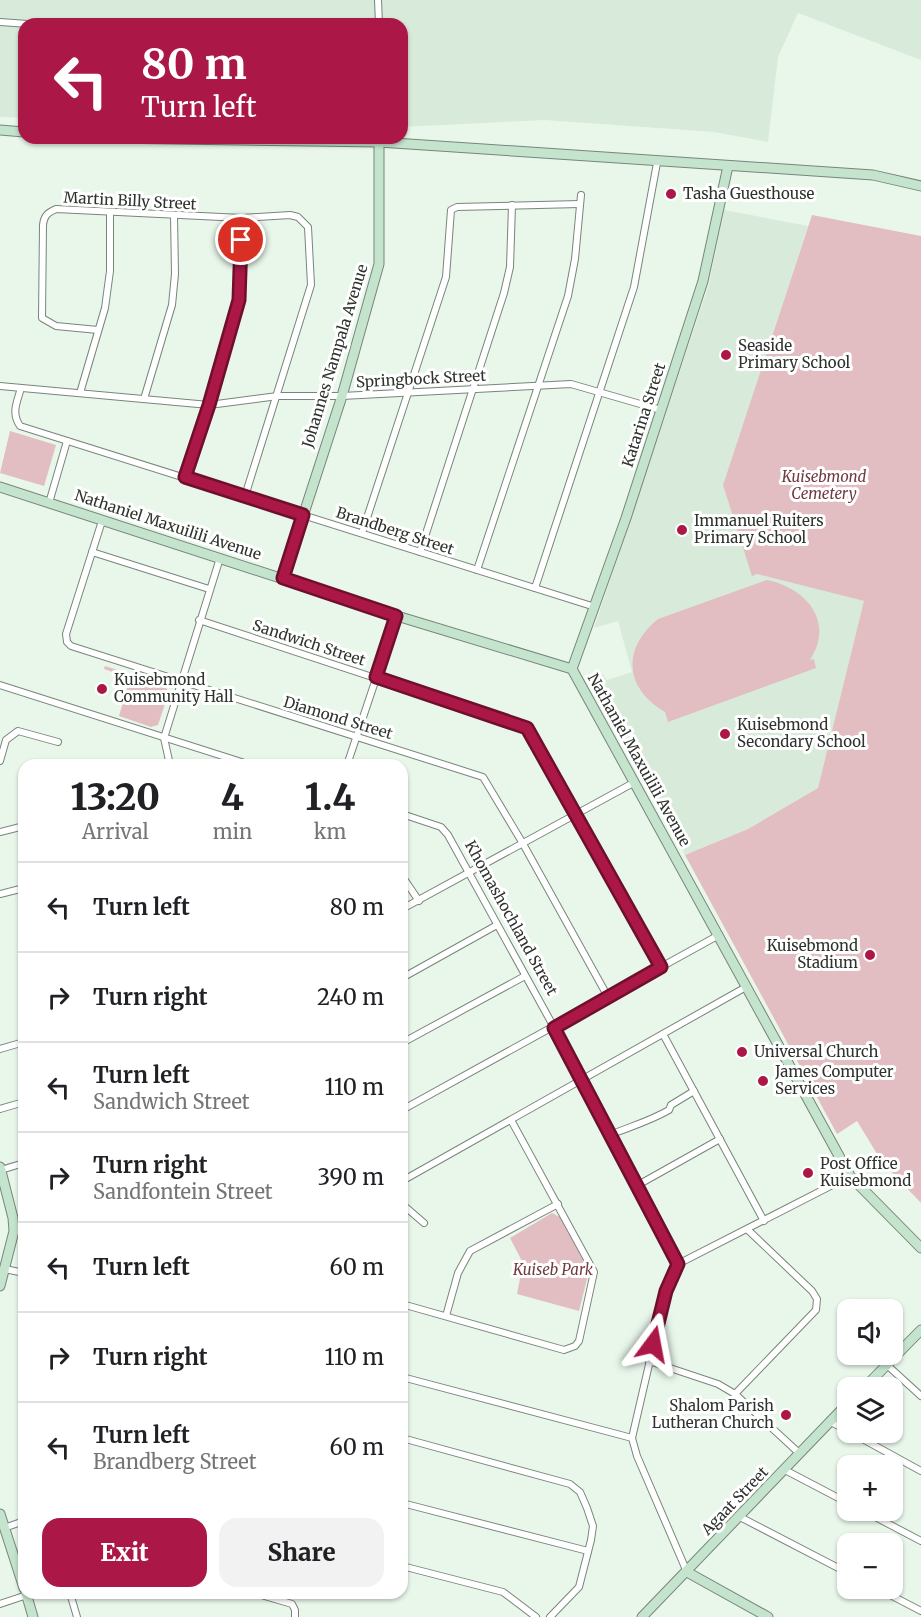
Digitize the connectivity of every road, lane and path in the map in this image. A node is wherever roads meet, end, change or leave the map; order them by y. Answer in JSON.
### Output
{"nodes":[{"id":1,"x":378,"y":0,"type":"edge"},
{"id":2,"x":379,"y":18,"type":"edge"},
{"id":3,"x":0,"y":22,"type":"edge"},
{"id":4,"x":18,"y":23,"type":"edge"},
{"id":5,"x":0,"y":130,"type":"edge"},
{"id":6,"x":18,"y":132,"type":"edge"},
{"id":7,"x":408,"y":142,"type":"edge"},
{"id":8,"x":379,"y":144,"type":"edge"},
{"id":9,"x":657,"y":163,"type":"junction"},
{"id":10,"x":728,"y":166,"type":"junction"},
{"id":11,"x":921,"y":186,"type":"edge"},
{"id":12,"x":581,"y":195,"type":"dead end"},
{"id":13,"x":580,"y":204,"type":"junction"},
{"id":14,"x":512,"y":205,"type":"junction"},
{"id":15,"x":110,"y":212,"type":"junction"},
{"id":16,"x":174,"y":216,"type":"junction"},
{"id":17,"x":242,"y":218,"type":"junction"},
{"id":18,"x":98,"y":330,"type":"junction"},
{"id":19,"x":0,"y":386,"type":"edge"},
{"id":20,"x":538,"y":386,"type":"junction"},
{"id":21,"x":21,"y":388,"type":"junction"},
{"id":22,"x":473,"y":388,"type":"junction"},
{"id":23,"x":601,"y":392,"type":"junction"},
{"id":24,"x":80,"y":393,"type":"junction"},
{"id":25,"x":406,"y":393,"type":"junction"},
{"id":26,"x":278,"y":396,"type":"junction"},
{"id":27,"x":342,"y":396,"type":"junction"},
{"id":28,"x":144,"y":399,"type":"junction"},
{"id":29,"x":209,"y":405,"type":"junction"},
{"id":30,"x":661,"y":410,"type":"junction"},
{"id":31,"x":67,"y":441,"type":"junction"},
{"id":32,"x":185,"y":477,"type":"junction"},
{"id":33,"x":0,"y":487,"type":"edge"},
{"id":34,"x":245,"y":496,"type":"junction"},
{"id":35,"x":49,"y":502,"type":"junction"},
{"id":36,"x":303,"y":515,"type":"junction"},
{"id":37,"x":102,"y":521,"type":"junction"},
{"id":38,"x":362,"y":533,"type":"junction"},
{"id":39,"x":92,"y":552,"type":"junction"},
{"id":40,"x":420,"y":552,"type":"junction"},
{"id":41,"x":220,"y":558,"type":"junction"},
{"id":42,"x":477,"y":570,"type":"junction"},
{"id":43,"x":283,"y":578,"type":"junction"},
{"id":44,"x":535,"y":588,"type":"junction"},
{"id":45,"x":209,"y":589,"type":"junction"},
{"id":46,"x":595,"y":607,"type":"junction"},
{"id":47,"x":396,"y":616,"type":"junction"},
{"id":48,"x":199,"y":620,"type":"junction"},
{"id":49,"x":572,"y":669,"type":"junction"},
{"id":50,"x":376,"y":677,"type":"junction"},
{"id":51,"x":181,"y":680,"type":"junction"},
{"id":52,"x":0,"y":685,"type":"edge"},
{"id":53,"x":357,"y":736,"type":"junction"},
{"id":54,"x":164,"y":738,"type":"junction"},
{"id":55,"x":58,"y":742,"type":"dead end"},
{"id":56,"x":169,"y":759,"type":"edge"},
{"id":57,"x":232,"y":759,"type":"edge"},
{"id":58,"x":349,"y":759,"type":"edge"},
{"id":59,"x":0,"y":762,"type":"edge"},
{"id":60,"x":635,"y":782,"type":"junction"},
{"id":61,"x":577,"y":813,"type":"junction"},
{"id":62,"x":408,"y":816,"type":"edge"},
{"id":63,"x":18,"y":828,"type":"edge"},
{"id":64,"x":0,"y":832,"type":"edge"},
{"id":65,"x":522,"y":842,"type":"junction"},
{"id":66,"x":469,"y":874,"type":"junction"},
{"id":67,"x":408,"y":885,"type":"edge"},
{"id":68,"x":18,"y":890,"type":"edge"},
{"id":69,"x":0,"y":894,"type":"edge"},
{"id":70,"x":419,"y":901,"type":"junction"},
{"id":71,"x":408,"y":906,"type":"edge"},
{"id":72,"x":497,"y":925,"type":"junction"},
{"id":73,"x":719,"y":935,"type":"junction"},
{"id":74,"x":661,"y":967,"type":"junction"},
{"id":75,"x":408,"y":975,"type":"edge"},
{"id":76,"x":525,"y":976,"type":"junction"},
{"id":77,"x":746,"y":987,"type":"junction"},
{"id":78,"x":608,"y":997,"type":"junction"},
{"id":79,"x":554,"y":1028,"type":"junction"},
{"id":80,"x":663,"y":1034,"type":"junction"},
{"id":81,"x":408,"y":1039,"type":"edge"},
{"id":82,"x":18,"y":1044,"type":"edge"},
{"id":83,"x":0,"y":1049,"type":"edge"},
{"id":84,"x":583,"y":1080,"type":"junction"},
{"id":85,"x":694,"y":1091,"type":"junction"},
{"id":86,"x":18,"y":1104,"type":"edge"},
{"id":87,"x":408,"y":1107,"type":"edge"},
{"id":88,"x":0,"y":1109,"type":"edge"},
{"id":89,"x":512,"y":1120,"type":"junction"},
{"id":90,"x":612,"y":1134,"type":"junction"},
{"id":91,"x":720,"y":1139,"type":"junction"},
{"id":92,"x":18,"y":1164,"type":"edge"},
{"id":93,"x":0,"y":1169,"type":"edge"},
{"id":94,"x":850,"y":1176,"type":"junction"},
{"id":95,"x":408,"y":1178,"type":"edge"},
{"id":96,"x":638,"y":1185,"type":"junction"},
{"id":97,"x":558,"y":1204,"type":"junction"},
{"id":98,"x":408,"y":1209,"type":"edge"},
{"id":99,"x":764,"y":1221,"type":"junction"},
{"id":100,"x":424,"y":1222,"type":"dead end"},
{"id":101,"x":748,"y":1230,"type":"junction"},
{"id":102,"x":921,"y":1248,"type":"edge"},
{"id":103,"x":678,"y":1264,"type":"junction"},
{"id":104,"x":5,"y":1269,"type":"junction"},
{"id":105,"x":18,"y":1272,"type":"edge"},
{"id":106,"x":0,"y":1286,"type":"edge"},
{"id":107,"x":408,"y":1306,"type":"edge"},
{"id":108,"x":446,"y":1316,"type":"junction"},
{"id":109,"x":921,"y":1330,"type":"edge"},
{"id":110,"x":903,"y":1349,"type":"edge"},
{"id":111,"x":649,"y":1361,"type":"junction"},
{"id":112,"x":887,"y":1365,"type":"joint"},
{"id":113,"x":875,"y":1377,"type":"edge"},
{"id":114,"x":408,"y":1379,"type":"edge"},
{"id":115,"x":735,"y":1394,"type":"junction"},
{"id":116,"x":921,"y":1396,"type":"edge"},
{"id":117,"x":837,"y":1413,"type":"edge"},
{"id":118,"x":829,"y":1421,"type":"junction"},
{"id":119,"x":837,"y":1425,"type":"edge"},
{"id":120,"x":632,"y":1438,"type":"junction"},
{"id":121,"x":408,"y":1440,"type":"edge"},
{"id":122,"x":869,"y":1443,"type":"edge"},
{"id":123,"x":799,"y":1453,"type":"junction"},
{"id":124,"x":785,"y":1470,"type":"junction"},
{"id":125,"x":921,"y":1471,"type":"edge"},
{"id":126,"x":837,"y":1497,"type":"edge"},
{"id":127,"x":408,"y":1505,"type":"edge"},
{"id":128,"x":0,"y":1514,"type":"edge"},
{"id":129,"x":740,"y":1517,"type":"junction"},
{"id":130,"x":883,"y":1521,"type":"edge"},
{"id":131,"x":18,"y":1523,"type":"edge"},
{"id":132,"x":4,"y":1528,"type":"junction"},
{"id":133,"x":921,"y":1541,"type":"edge"},
{"id":134,"x":588,"y":1551,"type":"junction"},
{"id":135,"x":18,"y":1567,"type":"edge"},
{"id":136,"x":837,"y":1567,"type":"edge"},
{"id":137,"x":408,"y":1568,"type":"edge"},
{"id":138,"x":687,"y":1572,"type":"junction"},
{"id":139,"x":18,"y":1596,"type":"edge"},
{"id":140,"x":29,"y":1599,"type":"edge"},
{"id":141,"x":72,"y":1599,"type":"edge"},
{"id":142,"x":275,"y":1599,"type":"edge"},
{"id":143,"x":898,"y":1599,"type":"edge"},
{"id":144,"x":0,"y":1604,"type":"edge"},
{"id":145,"x":921,"y":1611,"type":"edge"},
{"id":146,"x":33,"y":1617,"type":"edge"},
{"id":147,"x":77,"y":1617,"type":"edge"},
{"id":148,"x":295,"y":1617,"type":"edge"},
{"id":149,"x":536,"y":1617,"type":"edge"},
{"id":150,"x":550,"y":1617,"type":"edge"},
{"id":151,"x":642,"y":1617,"type":"edge"},
{"id":152,"x":768,"y":1617,"type":"edge"}],
"edges":[{"from":1,"to":2,"type":"street"},
{"from":3,"to":4,"type":"street"},
{"from":5,"to":6,"type":"street"},
{"from":7,"to":9,"type":"street"},
{"from":8,"to":27,"type":"street","name":"Johannes Nampala Avenue"},
{"from":9,"to":10,"type":"street"},
{"from":9,"to":23,"type":"street"},
{"from":10,"to":11,"type":"street"},
{"from":10,"to":30,"type":"street","name":"Katarina Street"},
{"from":12,"to":13,"type":"street"},
{"from":13,"to":14,"type":"street"},
{"from":13,"to":20,"type":"street"},
{"from":14,"to":22,"type":"street"},
{"from":14,"to":25,"type":"street"},
{"from":15,"to":16,"type":"street","name":"Martin Billy Street"},
{"from":15,"to":18,"type":"street"},
{"from":15,"to":18,"type":"street","name":"Martin Billy Street"},
{"from":16,"to":17,"type":"street","name":"Martin Billy Street"},
{"from":16,"to":28,"type":"street"},
{"from":17,"to":26,"type":"street","name":"Martin Billy Street"},
{"from":17,"to":29,"type":"street"},
{"from":18,"to":24,"type":"street"},
{"from":19,"to":21,"type":"street","name":"Springbock Street"},
{"from":20,"to":22,"type":"street","name":"Springbock Street"},
{"from":20,"to":23,"type":"street","name":"Springbock Street"},
{"from":20,"to":42,"type":"street"},
{"from":21,"to":24,"type":"street","name":"Springbock Street"},
{"from":21,"to":31,"type":"street","name":"Brandberg Street"},
{"from":22,"to":25,"type":"street","name":"Springbock Street"},
{"from":22,"to":40,"type":"street"},
{"from":23,"to":30,"type":"street","name":"Springbock Street"},
{"from":23,"to":44,"type":"street"},
{"from":24,"to":28,"type":"street","name":"Springbock Street"},
{"from":25,"to":27,"type":"street","name":"Springbock Street"},
{"from":25,"to":38,"type":"street"},
{"from":26,"to":27,"type":"street","name":"Springbock Street"},
{"from":26,"to":29,"type":"street","name":"Springbock Street"},
{"from":26,"to":34,"type":"street","name":"Martin Billy Street"},
{"from":27,"to":36,"type":"street","name":"Johannes Nampala Avenue"},
{"from":28,"to":29,"type":"street","name":"Springbock Street"},
{"from":29,"to":32,"type":"street"},
{"from":30,"to":46,"type":"street","name":"Katarina Street"},
{"from":31,"to":32,"type":"street","name":"Brandberg Street"},
{"from":31,"to":35,"type":"street"},
{"from":32,"to":34,"type":"street","name":"Brandberg Street"},
{"from":33,"to":35,"type":"street","name":"Nathaniel Maxuilili Avenue"},
{"from":34,"to":36,"type":"street","name":"Brandberg Street"},
{"from":35,"to":37,"type":"street","name":"Nathaniel Maxuilili Avenue"},
{"from":36,"to":38,"type":"street","name":"Brandberg Street"},
{"from":36,"to":43,"type":"street","name":"Johannes Nampala Avenue"},
{"from":37,"to":39,"type":"street","name":"Diamond Street"},
{"from":37,"to":41,"type":"street","name":"Nathaniel Maxuilili Avenue"},
{"from":38,"to":40,"type":"street","name":"Brandberg Street"},
{"from":39,"to":45,"type":"street"},
{"from":39,"to":51,"type":"street","name":"Diamond Street"},
{"from":40,"to":42,"type":"street","name":"Brandberg Street"},
{"from":41,"to":43,"type":"street","name":"Nathaniel Maxuilili Avenue"},
{"from":41,"to":45,"type":"street"},
{"from":42,"to":44,"type":"street","name":"Brandberg Street"},
{"from":43,"to":47,"type":"street","name":"Nathaniel Maxuilili Avenue"},
{"from":44,"to":46,"type":"street","name":"Brandberg Street"},
{"from":45,"to":48,"type":"street"},
{"from":46,"to":49,"type":"street","name":"Katarina Street"},
{"from":47,"to":49,"type":"street","name":"Nathaniel Maxuilili Avenue"},
{"from":47,"to":50,"type":"street"},
{"from":48,"to":50,"type":"street","name":"Sandwich Street"},
{"from":48,"to":51,"type":"street"},
{"from":49,"to":60,"type":"street","name":"Nathaniel Maxuilili Avenue"},
{"from":50,"to":53,"type":"street"},
{"from":50,"to":61,"type":"street","name":"Sandwich Street"},
{"from":51,"to":53,"type":"street","name":"Diamond Street"},
{"from":51,"to":54,"type":"street"},
{"from":52,"to":54,"type":"street"},
{"from":53,"to":58,"type":"street"},
{"from":53,"to":65,"type":"street","name":"Diamond Street"},
{"from":54,"to":56,"type":"street"},
{"from":54,"to":57,"type":"street"},
{"from":55,"to":59,"type":"street"},
{"from":60,"to":61,"type":"street"},
{"from":60,"to":73,"type":"street","name":"Nathaniel Maxuilili Avenue"},
{"from":61,"to":65,"type":"street"},
{"from":61,"to":74,"type":"street","name":"Sandwich Street"},
{"from":62,"to":66,"type":"street","name":"Khomashochland Street"},
{"from":63,"to":64,"type":"street"},
{"from":65,"to":66,"type":"street"},
{"from":65,"to":78,"type":"street","name":"Diamond Street"},
{"from":66,"to":70,"type":"street"},
{"from":66,"to":72,"type":"street","name":"Khomashochland Street"},
{"from":67,"to":70,"type":"street"},
{"from":68,"to":69,"type":"street"},
{"from":70,"to":71,"type":"street"},
{"from":72,"to":75,"type":"street"},
{"from":72,"to":76,"type":"street","name":"Khomashochland Street"},
{"from":73,"to":74,"type":"street"},
{"from":73,"to":77,"type":"street","name":"Nathaniel Maxuilili Avenue"},
{"from":74,"to":78,"type":"street"},
{"from":76,"to":79,"type":"street","name":"Khomashochland Street"},
{"from":76,"to":81,"type":"street"},
{"from":77,"to":80,"type":"street"},
{"from":77,"to":94,"type":"street","name":"Nathaniel Maxuilili Avenue"},
{"from":78,"to":79,"type":"street"},
{"from":79,"to":84,"type":"street","name":"Khomashochland Street"},
{"from":79,"to":87,"type":"street"},
{"from":80,"to":84,"type":"street"},
{"from":80,"to":85,"type":"street"},
{"from":82,"to":83,"type":"street"},
{"from":84,"to":89,"type":"street"},
{"from":84,"to":90,"type":"street","name":"Khomashochland Street"},
{"from":85,"to":90,"type":"street"},
{"from":85,"to":91,"type":"street"},
{"from":86,"to":88,"type":"street"},
{"from":89,"to":95,"type":"street"},
{"from":89,"to":97,"type":"street"},
{"from":90,"to":96,"type":"street","name":"Khomashochland Street"},
{"from":91,"to":96,"type":"street"},
{"from":91,"to":99,"type":"street"},
{"from":92,"to":93,"type":"street"},
{"from":93,"to":104,"type":"street"},
{"from":94,"to":99,"type":"street"},
{"from":94,"to":102,"type":"street","name":"Nathaniel Maxuilili Avenue"},
{"from":96,"to":103,"type":"street","name":"Khomashochland Street"},
{"from":97,"to":108,"type":"street"},
{"from":97,"to":108,"type":"street"},
{"from":98,"to":100,"type":"street"},
{"from":99,"to":101,"type":"street"},
{"from":101,"to":103,"type":"street"},
{"from":101,"to":115,"type":"street"},
{"from":103,"to":111,"type":"street"},
{"from":104,"to":105,"type":"street"},
{"from":104,"to":106,"type":"street"},
{"from":107,"to":108,"type":"street"},
{"from":109,"to":110,"type":"street"},
{"from":111,"to":115,"type":"street"},
{"from":111,"to":120,"type":"street"},
{"from":112,"to":113,"type":"street"},
{"from":112,"to":116,"type":"street"},
{"from":114,"to":120,"type":"street"},
{"from":115,"to":123,"type":"street"},
{"from":117,"to":118,"type":"street","name":"Agaat Street"},
{"from":118,"to":119,"type":"street"},
{"from":118,"to":123,"type":"street","name":"Agaat Street"},
{"from":120,"to":138,"type":"street"},
{"from":121,"to":134,"type":"street"},
{"from":122,"to":125,"type":"street"},
{"from":123,"to":124,"type":"street","name":"Agaat Street"},
{"from":124,"to":126,"type":"street"},
{"from":124,"to":129,"type":"street","name":"Agaat Street"},
{"from":127,"to":134,"type":"street"},
{"from":128,"to":132,"type":"street"},
{"from":129,"to":136,"type":"street"},
{"from":129,"to":138,"type":"street","name":"Agaat Street"},
{"from":130,"to":133,"type":"street"},
{"from":131,"to":132,"type":"street"},
{"from":132,"to":135,"type":"street"},
{"from":134,"to":150,"type":"street"},
{"from":137,"to":149,"type":"street"},
{"from":138,"to":151,"type":"street","name":"Agaat Street"},
{"from":138,"to":152,"type":"street"},
{"from":139,"to":144,"type":"street"},
{"from":140,"to":146,"type":"street"},
{"from":141,"to":147,"type":"street"},
{"from":142,"to":148,"type":"street"},
{"from":143,"to":145,"type":"street"}]}
